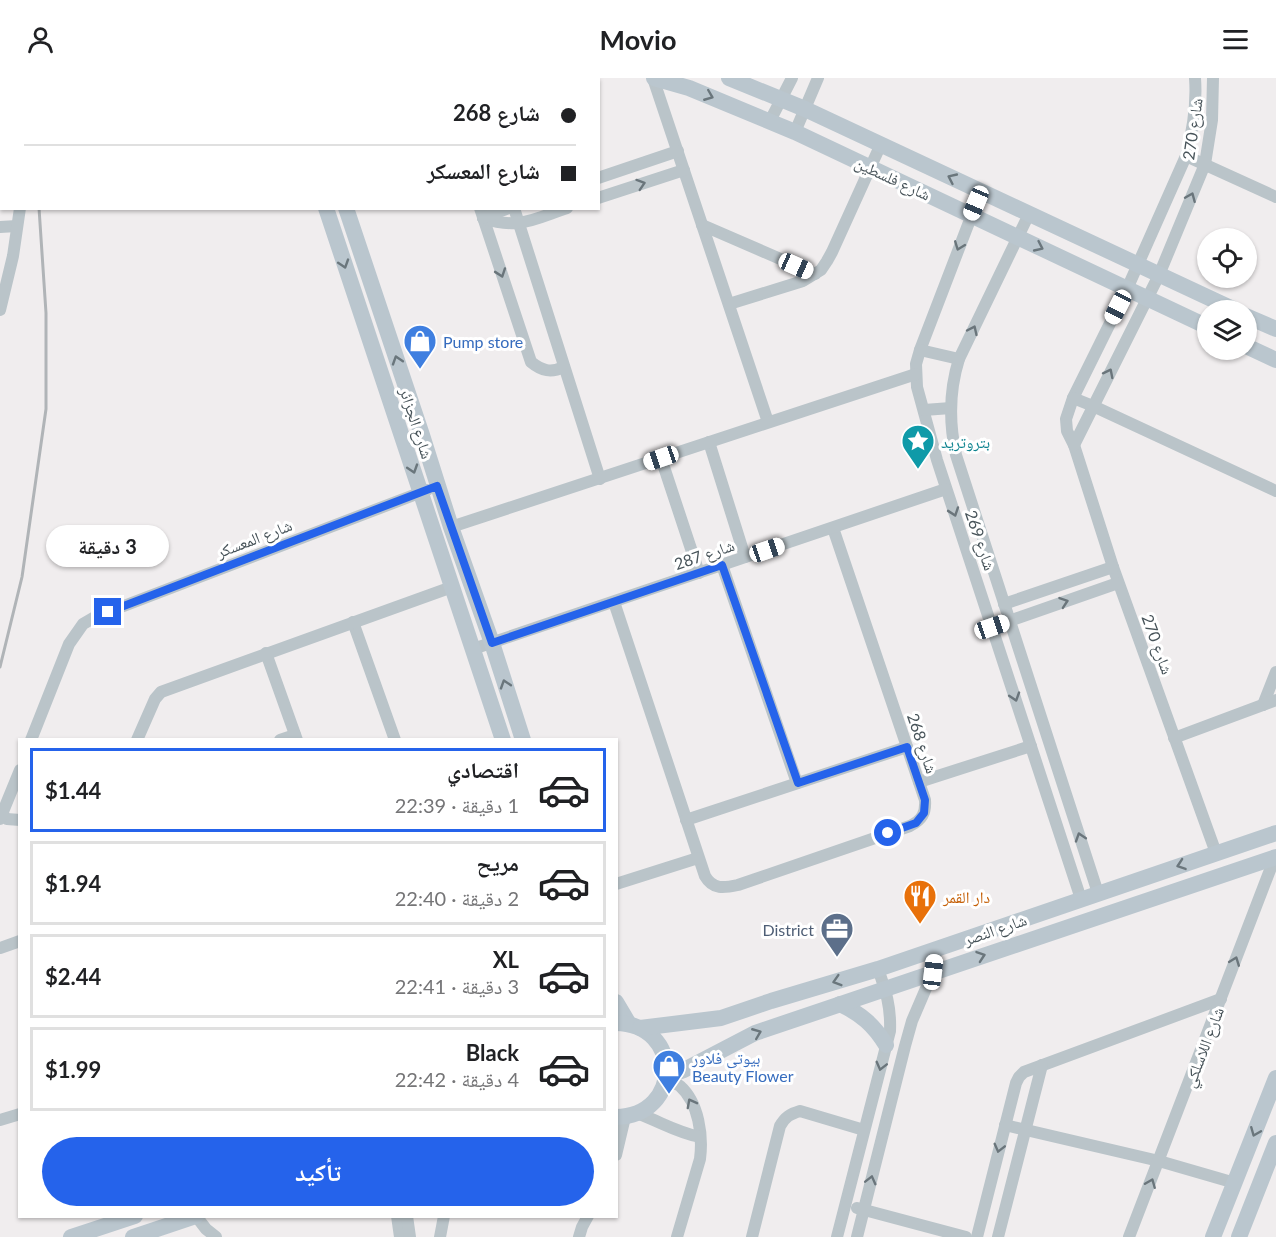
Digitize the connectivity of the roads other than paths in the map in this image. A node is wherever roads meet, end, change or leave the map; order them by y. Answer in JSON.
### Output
{"nodes":[{"id":1,"x":653,"y":78,"type":"edge"},
{"id":2,"x":729,"y":78,"type":"edge"},
{"id":3,"x":792,"y":78,"type":"edge"},
{"id":4,"x":818,"y":78,"type":"edge"},
{"id":5,"x":1195,"y":78,"type":"edge"},
{"id":6,"x":1214,"y":78,"type":"edge"},
{"id":7,"x":782,"y":99,"type":"junction"},
{"id":8,"x":805,"y":109,"type":"junction"},
{"id":9,"x":770,"y":121,"type":"junction"},
{"id":10,"x":795,"y":132,"type":"junction"},
{"id":11,"x":881,"y":144,"type":"junction"},
{"id":12,"x":678,"y":151,"type":"junction"},
{"id":13,"x":1186,"y":156,"type":"junction"},
{"id":14,"x":1205,"y":164,"type":"junction"},
{"id":15,"x":870,"y":168,"type":"junction"},
{"id":16,"x":684,"y":170,"type":"junction"},
{"id":17,"x":600,"y":177,"type":"edge"},
{"id":18,"x":981,"y":191,"type":"junction"},
{"id":19,"x":600,"y":197,"type":"edge"},
{"id":20,"x":1276,"y":197,"type":"edge"},
{"id":21,"x":20,"y":210,"type":"edge"},
{"id":22,"x":327,"y":210,"type":"edge"},
{"id":23,"x":347,"y":210,"type":"edge"},
{"id":24,"x":500,"y":210,"type":"edge"},
{"id":25,"x":513,"y":210,"type":"edge"},
{"id":26,"x":561,"y":210,"type":"edge"},
{"id":27,"x":481,"y":213,"type":"edge"},
{"id":28,"x":1029,"y":214,"type":"junction"},
{"id":29,"x":971,"y":215,"type":"junction"},
{"id":30,"x":519,"y":224,"type":"junction"},
{"id":31,"x":702,"y":225,"type":"junction"},
{"id":32,"x":17,"y":226,"type":"junction"},
{"id":33,"x":0,"y":227,"type":"edge"},
{"id":34,"x":1018,"y":237,"type":"junction"},
{"id":35,"x":1138,"y":265,"type":"junction"},
{"id":36,"x":814,"y":274,"type":"junction"},
{"id":37,"x":1159,"y":275,"type":"junction"},
{"id":38,"x":1127,"y":289,"type":"junction"},
{"id":39,"x":1148,"y":298,"type":"junction"},
{"id":40,"x":1213,"y":300,"type":"edge"},
{"id":41,"x":729,"y":304,"type":"junction"},
{"id":42,"x":0,"y":310,"type":"edge"},
{"id":43,"x":1257,"y":321,"type":"edge"},
{"id":44,"x":1197,"y":322,"type":"edge"},
{"id":45,"x":1276,"y":330,"type":"edge"},
{"id":46,"x":387,"y":331,"type":"junction"},
{"id":47,"x":369,"y":337,"type":"junction"},
{"id":48,"x":920,"y":350,"type":"junction"},
{"id":49,"x":1257,"y":351,"type":"edge"},
{"id":50,"x":959,"y":359,"type":"junction"},
{"id":51,"x":1276,"y":360,"type":"edge"},
{"id":52,"x":564,"y":367,"type":"junction"},
{"id":53,"x":916,"y":375,"type":"junction"},
{"id":54,"x":1073,"y":398,"type":"junction"},
{"id":55,"x":1093,"y":406,"type":"junction"},
{"id":56,"x":951,"y":408,"type":"junction"},
{"id":57,"x":924,"y":410,"type":"junction"},
{"id":58,"x":768,"y":422,"type":"junction"},
{"id":59,"x":422,"y":435,"type":"junction"},
{"id":60,"x":404,"y":442,"type":"junction"},
{"id":61,"x":709,"y":442,"type":"junction"},
{"id":62,"x":1074,"y":444,"type":"junction"},
{"id":63,"x":661,"y":458,"type":"junction"},
{"id":64,"x":600,"y":479,"type":"junction"},
{"id":65,"x":437,"y":486,"type":"junction"},
{"id":66,"x":946,"y":489,"type":"junction"},
{"id":67,"x":1276,"y":491,"type":"edge"},
{"id":68,"x":421,"y":493,"type":"junction"},
{"id":69,"x":451,"y":527,"type":"junction"},
{"id":70,"x":833,"y":528,"type":"junction"},
{"id":71,"x":745,"y":557,"type":"junction"},
{"id":72,"x":722,"y":565,"type":"junction"},
{"id":73,"x":1113,"y":567,"type":"junction"},
{"id":74,"x":699,"y":573,"type":"junction"},
{"id":75,"x":1118,"y":583,"type":"junction"},
{"id":76,"x":452,"y":587,"type":"junction"},
{"id":77,"x":614,"y":602,"type":"junction"},
{"id":78,"x":1004,"y":604,"type":"junction"},
{"id":79,"x":1009,"y":621,"type":"junction"},
{"id":80,"x":353,"y":622,"type":"junction"},
{"id":81,"x":992,"y":627,"type":"junction"},
{"id":82,"x":492,"y":643,"type":"junction"},
{"id":83,"x":473,"y":650,"type":"junction"},
{"id":84,"x":266,"y":653,"type":"junction"},
{"id":85,"x":1276,"y":672,"type":"edge"},
{"id":86,"x":1276,"y":700,"type":"edge"},
{"id":87,"x":1263,"y":705,"type":"junction"},
{"id":88,"x":296,"y":737,"type":"edge"},
{"id":89,"x":32,"y":738,"type":"edge"},
{"id":90,"x":138,"y":738,"type":"edge"},
{"id":91,"x":394,"y":738,"type":"edge"},
{"id":92,"x":502,"y":738,"type":"edge"},
{"id":93,"x":522,"y":738,"type":"edge"},
{"id":94,"x":1174,"y":738,"type":"junction"},
{"id":95,"x":1031,"y":746,"type":"junction"},
{"id":96,"x":907,"y":747,"type":"junction"},
{"id":97,"x":18,"y":775,"type":"edge"},
{"id":98,"x":919,"y":782,"type":"junction"},
{"id":99,"x":798,"y":783,"type":"junction"},
{"id":100,"x":1,"y":817,"type":"edge"},
{"id":101,"x":18,"y":820,"type":"edge"},
{"id":102,"x":686,"y":820,"type":"junction"},
{"id":103,"x":1276,"y":833,"type":"edge"},
{"id":104,"x":1216,"y":853,"type":"junction"},
{"id":105,"x":1276,"y":857,"type":"edge"},
{"id":106,"x":698,"y":858,"type":"junction"},
{"id":107,"x":618,"y":883,"type":"edge"},
{"id":108,"x":1098,"y":893,"type":"junction"},
{"id":109,"x":1081,"y":899,"type":"junction"},
{"id":110,"x":18,"y":943,"type":"edge"},
{"id":111,"x":0,"y":948,"type":"edge"},
{"id":112,"x":936,"y":949,"type":"junction"},
{"id":113,"x":878,"y":969,"type":"junction"},
{"id":114,"x":933,"y":972,"type":"junction"},
{"id":115,"x":885,"y":989,"type":"junction"},
{"id":116,"x":1221,"y":999,"type":"junction"},
{"id":117,"x":840,"y":1004,"type":"junction"},
{"id":118,"x":618,"y":1006,"type":"edge"},
{"id":119,"x":629,"y":1025,"type":"edge"},
{"id":120,"x":886,"y":1045,"type":"junction"},
{"id":121,"x":1042,"y":1065,"type":"junction"},
{"id":122,"x":666,"y":1078,"type":"junction"},
{"id":123,"x":1276,"y":1078,"type":"edge"},
{"id":124,"x":18,"y":1115,"type":"edge"},
{"id":125,"x":627,"y":1116,"type":"edge"},
{"id":126,"x":0,"y":1120,"type":"edge"},
{"id":127,"x":1005,"y":1125,"type":"junction"},
{"id":128,"x":864,"y":1130,"type":"junction"},
{"id":129,"x":1026,"y":1130,"type":"junction"},
{"id":130,"x":700,"y":1137,"type":"junction"},
{"id":131,"x":1276,"y":1143,"type":"edge"},
{"id":132,"x":618,"y":1148,"type":"edge"},
{"id":133,"x":1159,"y":1161,"type":"junction"},
{"id":134,"x":1271,"y":1169,"type":"edge"},
{"id":135,"x":1234,"y":1183,"type":"junction"},
{"id":136,"x":845,"y":1204,"type":"junction"},
{"id":137,"x":864,"y":1209,"type":"junction"},
{"id":138,"x":129,"y":1218,"type":"edge"},
{"id":139,"x":190,"y":1218,"type":"edge"},
{"id":140,"x":198,"y":1218,"type":"edge"},
{"id":141,"x":402,"y":1218,"type":"edge"},
{"id":142,"x":402,"y":1218,"type":"edge"},
{"id":143,"x":444,"y":1218,"type":"edge"},
{"id":144,"x":587,"y":1218,"type":"edge"},
{"id":145,"x":71,"y":1237,"type":"edge"},
{"id":146,"x":133,"y":1237,"type":"edge"},
{"id":147,"x":216,"y":1237,"type":"edge"},
{"id":148,"x":400,"y":1237,"type":"edge"},
{"id":149,"x":410,"y":1237,"type":"edge"},
{"id":150,"x":440,"y":1237,"type":"edge"},
{"id":151,"x":579,"y":1237,"type":"edge"},
{"id":152,"x":677,"y":1237,"type":"edge"},
{"id":153,"x":752,"y":1237,"type":"edge"},
{"id":154,"x":837,"y":1237,"type":"edge"},
{"id":155,"x":857,"y":1237,"type":"edge"},
{"id":156,"x":966,"y":1237,"type":"edge"},
{"id":157,"x":977,"y":1237,"type":"edge"},
{"id":158,"x":998,"y":1237,"type":"edge"},
{"id":159,"x":1130,"y":1237,"type":"edge"},
{"id":160,"x":1213,"y":1237,"type":"edge"},
{"id":161,"x":1239,"y":1237,"type":"edge"}],
"edges":[{"from":1,"to":9,"type":"street","name":"شارع فلسطين","one_way":true},
{"from":1,"to":12,"type":"street"},
{"from":2,"to":7,"type":"street","name":"شارع فلسطين"},
{"from":3,"to":7,"type":"street"},
{"from":4,"to":8,"type":"street"},
{"from":5,"to":13,"type":"street","name":"شارع 270"},
{"from":6,"to":14,"type":"street","name":"شارع 270"},
{"from":7,"to":8,"type":"street","name":"شارع فلسطين"},
{"from":7,"to":9,"type":"street"},
{"from":8,"to":10,"type":"street"},
{"from":8,"to":11,"type":"street","name":"شارع فلسطين"},
{"from":9,"to":10,"type":"street","name":"شارع فلسطين"},
{"from":10,"to":15,"type":"street","name":"شارع فلسطين"},
{"from":11,"to":15,"type":"street"},
{"from":18,"to":11,"type":"street","name":"شارع فلسطين","one_way":true},
{"from":12,"to":16,"type":"street"},
{"from":12,"to":17,"type":"street"},
{"from":13,"to":14,"type":"street"},
{"from":13,"to":35,"type":"street","name":"شارع 270"},
{"from":14,"to":20,"type":"street"},
{"from":37,"to":14,"type":"street","name":"شارع 270","one_way":true},
{"from":15,"to":29,"type":"street","name":"شارع فلسطين"},
{"from":15,"to":36,"type":"street"},
{"from":19,"to":16,"type":"street","one_way":true},
{"from":16,"to":31,"type":"street"},
{"from":18,"to":28,"type":"street","name":"شارع فلسطين"},
{"from":18,"to":29,"type":"street","name":"شارع 269"},
{"from":21,"to":32,"type":"street"},
{"from":22,"to":47,"type":"street","name":"شارع الجزائر","one_way":true},
{"from":23,"to":46,"type":"street","name":"شارع الجزائر"},
{"from":24,"to":27,"type":"street"},
{"from":25,"to":30,"type":"street"},
{"from":26,"to":30,"type":"street"},
{"from":27,"to":30,"type":"street"},
{"from":27,"to":52,"type":"street","one_way":true},
{"from":28,"to":34,"type":"street","name":"شارع 269"},
{"from":28,"to":35,"type":"street","name":"شارع فلسطين"},
{"from":29,"to":34,"type":"street","name":"شارع فلسطين"},
{"from":29,"to":48,"type":"street","name":"شارع 269","one_way":true},
{"from":30,"to":52,"type":"street"},
{"from":31,"to":36,"type":"street"},
{"from":31,"to":41,"type":"street"},
{"from":32,"to":33,"type":"street"},
{"from":32,"to":42,"type":"street"},
{"from":34,"to":38,"type":"street","name":"شارع فلسطين","one_way":true},
{"from":50,"to":34,"type":"street","name":"شارع 269","one_way":true},
{"from":35,"to":37,"type":"street","name":"شارع فلسطين"},
{"from":35,"to":38,"type":"street","name":"شارع 270"},
{"from":36,"to":41,"type":"street"},
{"from":37,"to":39,"type":"street","name":"شارع 270"},
{"from":37,"to":40,"type":"street"},
{"from":38,"to":39,"type":"street","name":"شارع فلسطين"},
{"from":38,"to":54,"type":"street","name":"شارع 270"},
{"from":39,"to":44,"type":"street"},
{"from":55,"to":39,"type":"street","name":"شارع 270","one_way":true},
{"from":41,"to":58,"type":"street"},
{"from":43,"to":45,"type":"street"},
{"from":46,"to":47,"type":"street"},
{"from":59,"to":46,"type":"street","name":"شارع الجزائر","one_way":true},
{"from":47,"to":60,"type":"street","name":"شارع الجزائر"},
{"from":48,"to":50,"type":"street"},
{"from":48,"to":53,"type":"street","name":"شارع 269"},
{"from":49,"to":51,"type":"street"},
{"from":50,"to":56,"type":"street","name":"شارع 269"},
{"from":52,"to":64,"type":"street"},
{"from":53,"to":57,"type":"street","name":"شارع 269"},
{"from":53,"to":58,"type":"street"},
{"from":54,"to":55,"type":"street"},
{"from":54,"to":62,"type":"street","name":"شارع 270"},
{"from":55,"to":62,"type":"street","name":"شارع 270"},
{"from":55,"to":67,"type":"street"},
{"from":56,"to":57,"type":"street"},
{"from":56,"to":78,"type":"street","name":"شارع 269"},
{"from":57,"to":66,"type":"street","name":"شارع 269"},
{"from":58,"to":61,"type":"street"},
{"from":59,"to":60,"type":"street"},
{"from":59,"to":65,"type":"street","name":"شارع الجزائر"},
{"from":60,"to":68,"type":"street","name":"شارع الجزائر","one_way":true},
{"from":61,"to":63,"type":"street"},
{"from":61,"to":71,"type":"street"},
{"from":62,"to":73,"type":"street","name":"شارع 270"},
{"from":63,"to":64,"type":"street"},
{"from":63,"to":74,"type":"street"},
{"from":64,"to":69,"type":"street"},
{"from":65,"to":68,"type":"street","name":"شارع المعسكر"},
{"from":65,"to":69,"type":"street","name":"شارع الجزائر"},
{"from":66,"to":70,"type":"street","name":"شارع 287"},
{"from":66,"to":81,"type":"street","name":"شارع 269","one_way":true},
{"from":68,"to":76,"type":"street","name":"شارع الجزائر"},
{"from":68,"to":89,"type":"street","name":"شارع المعسكر"},
{"from":69,"to":82,"type":"street","name":"شارع الجزائر"},
{"from":70,"to":71,"type":"street","name":"شارع 287"},
{"from":70,"to":96,"type":"street","name":"شارع 268"},
{"from":71,"to":72,"type":"street","name":"شارع 287"},
{"from":72,"to":74,"type":"street","name":"شارع 287"},
{"from":72,"to":99,"type":"street"},
{"from":73,"to":75,"type":"street","name":"شارع 270"},
{"from":73,"to":78,"type":"street"},
{"from":74,"to":77,"type":"street","name":"شارع 287"},
{"from":79,"to":75,"type":"street","one_way":true},
{"from":75,"to":94,"type":"street","name":"شارع 270"},
{"from":76,"to":80,"type":"street"},
{"from":76,"to":83,"type":"street","name":"شارع الجزائر"},
{"from":77,"to":82,"type":"street","name":"شارع 287"},
{"from":77,"to":102,"type":"street"},
{"from":78,"to":79,"type":"street","name":"شارع 269"},
{"from":79,"to":81,"type":"street"},
{"from":108,"to":79,"type":"street","name":"شارع 269","one_way":true},
{"from":80,"to":84,"type":"street"},
{"from":80,"to":91,"type":"street"},
{"from":81,"to":95,"type":"street","name":"شارع 269","one_way":true},
{"from":82,"to":83,"type":"street","name":"شارع 287"},
{"from":93,"to":82,"type":"street","name":"شارع الجزائر","one_way":true},
{"from":83,"to":92,"type":"street","name":"شارع الجزائر"},
{"from":84,"to":88,"type":"street"},
{"from":84,"to":90,"type":"street"},
{"from":85,"to":87,"type":"street"},
{"from":86,"to":87,"type":"street"},
{"from":87,"to":94,"type":"street"},
{"from":94,"to":104,"type":"street","name":"شارع 270"},
{"from":95,"to":98,"type":"street"},
{"from":95,"to":109,"type":"street","name":"شارع 269"},
{"from":96,"to":98,"type":"street","name":"شارع 268"},
{"from":96,"to":99,"type":"street"},
{"from":97,"to":100,"type":"street"},
{"from":98,"to":106,"type":"street","name":"شارع 268"},
{"from":99,"to":102,"type":"street"},
{"from":100,"to":101,"type":"street"},
{"from":102,"to":106,"type":"street"},
{"from":103,"to":104,"type":"street","name":"شارع النصر"},
{"from":104,"to":108,"type":"street","name":"شارع النصر","one_way":true},
{"from":114,"to":105,"type":"street","name":"شارع النصر","one_way":true},
{"from":116,"to":105,"type":"street","name":"شارع اللاسلكي","one_way":true},
{"from":106,"to":107,"type":"street"},
{"from":108,"to":109,"type":"street","name":"شارع النصر"},
{"from":109,"to":112,"type":"street","name":"شارع النصر"},
{"from":110,"to":111,"type":"street"},
{"from":112,"to":113,"type":"street","name":"شارع النصر"},
{"from":112,"to":114,"type":"street"},
{"from":113,"to":115,"type":"street"},
{"from":113,"to":119,"type":"street","name":"شارع النصر","one_way":true},
{"from":114,"to":115,"type":"street","name":"شارع النصر"},
{"from":137,"to":114,"type":"street","one_way":true},
{"from":115,"to":117,"type":"street","name":"شارع النصر"},
{"from":115,"to":120,"type":"street"},
{"from":116,"to":121,"type":"street"},
{"from":116,"to":133,"type":"street","name":"شارع اللاسلكي"},
{"from":117,"to":120,"type":"street"},
{"from":122,"to":117,"type":"street","name":"شارع النصر","one_way":true},
{"from":118,"to":119,"type":"street"},
{"from":119,"to":122,"type":"street"},
{"from":120,"to":128,"type":"street","one_way":true},
{"from":121,"to":127,"type":"street"},
{"from":121,"to":129,"type":"street"},
{"from":122,"to":125,"type":"street"},
{"from":130,"to":122,"type":"street","one_way":true},
{"from":123,"to":135,"type":"street","one_way":true},
{"from":124,"to":126,"type":"street"},
{"from":125,"to":130,"type":"street"},
{"from":125,"to":132,"type":"street"},
{"from":127,"to":129,"type":"street"},
{"from":127,"to":157,"type":"street","one_way":true},
{"from":128,"to":136,"type":"street"},
{"from":128,"to":153,"type":"street"},
{"from":129,"to":133,"type":"street"},
{"from":129,"to":158,"type":"street"},
{"from":130,"to":152,"type":"street"},
{"from":131,"to":134,"type":"street"},
{"from":133,"to":135,"type":"street"},
{"from":159,"to":133,"type":"street","name":"شارع اللاسلكي","one_way":true},
{"from":134,"to":161,"type":"street"},
{"from":135,"to":160,"type":"street"},
{"from":136,"to":137,"type":"street"},
{"from":136,"to":154,"type":"street"},
{"from":137,"to":155,"type":"street"},
{"from":137,"to":156,"type":"street"},
{"from":138,"to":145,"type":"street"},
{"from":139,"to":146,"type":"street"},
{"from":140,"to":147,"type":"street"},
{"from":141,"to":148,"type":"street"},
{"from":142,"to":149,"type":"street"},
{"from":143,"to":150,"type":"street"},
{"from":144,"to":151,"type":"street"}]}
